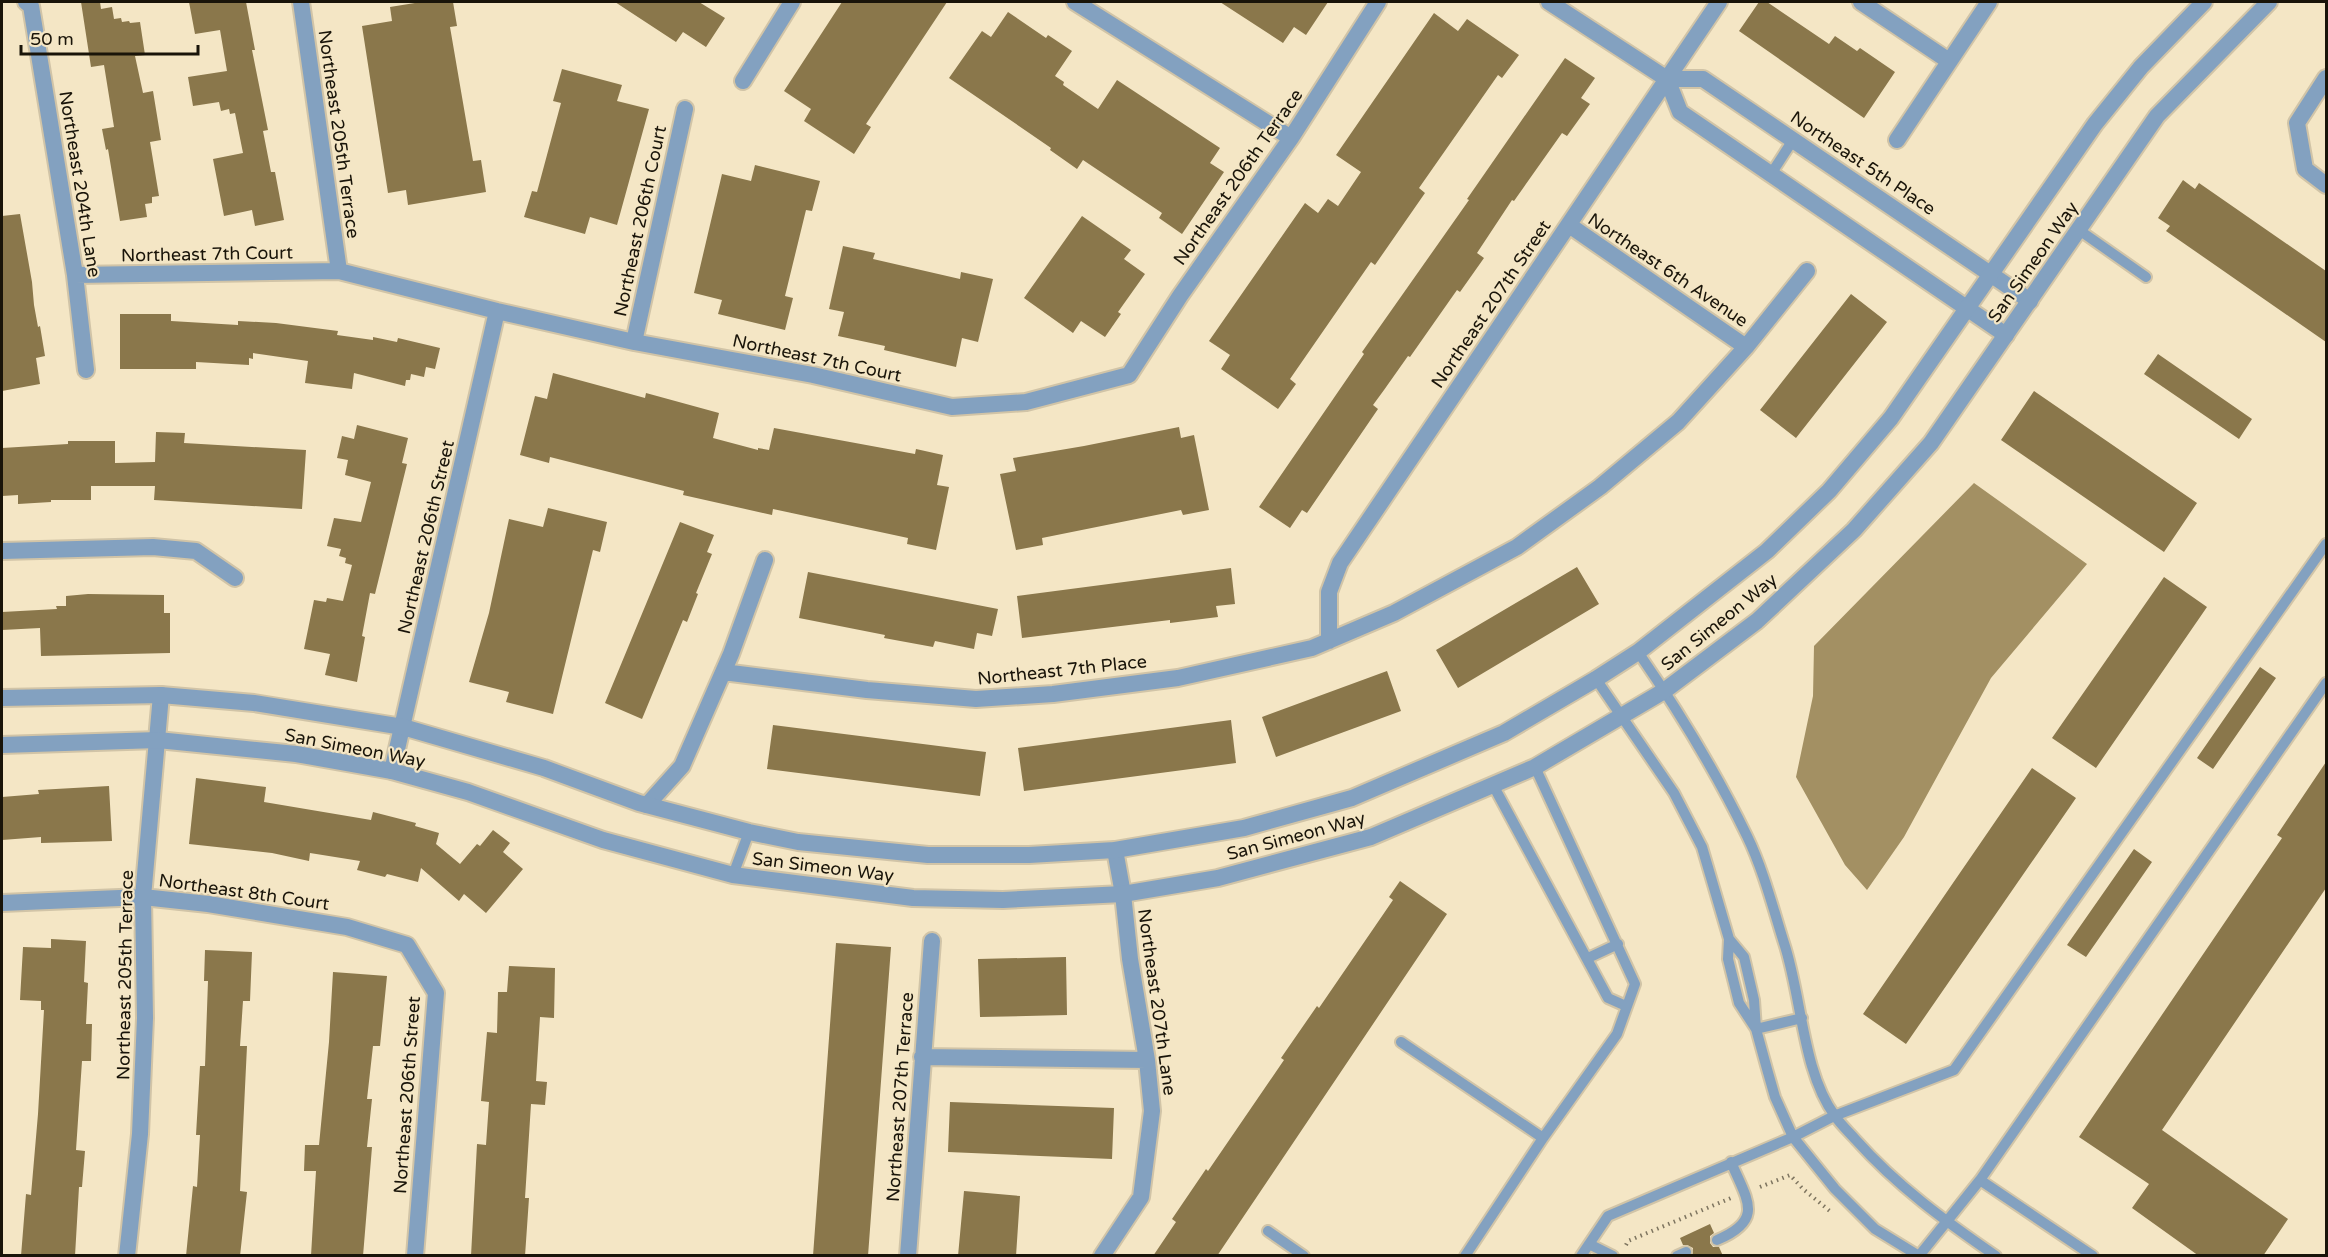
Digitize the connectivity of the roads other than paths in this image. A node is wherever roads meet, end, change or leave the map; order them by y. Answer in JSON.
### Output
{"nodes":[{"id":1,"x":301,"y":2,"type":"edge"},
{"id":2,"x":792,"y":2,"type":"edge"},
{"id":3,"x":1075,"y":2,"type":"edge"},
{"id":4,"x":1378,"y":2,"type":"edge"},
{"id":5,"x":1549,"y":2,"type":"edge"},
{"id":6,"x":1719,"y":2,"type":"edge"},
{"id":7,"x":1860,"y":2,"type":"edge"},
{"id":8,"x":1989,"y":2,"type":"edge"},
{"id":9,"x":2204,"y":2,"type":"edge"},
{"id":10,"x":2270,"y":2,"type":"edge"},
{"id":11,"x":28,"y":4,"type":"edge"},
{"id":12,"x":1949,"y":61,"type":"junction"},
{"id":13,"x":2326,"y":78,"type":"edge"},
{"id":14,"x":1667,"y":79,"type":"junction"},
{"id":15,"x":743,"y":81,"type":"dead end"},
{"id":16,"x":685,"y":109,"type":"dead end"},
{"id":17,"x":1291,"y":138,"type":"junction"},
{"id":18,"x":1793,"y":140,"type":"junction"},
{"id":19,"x":1897,"y":140,"type":"dead end"},
{"id":20,"x":1771,"y":174,"type":"junction"},
{"id":21,"x":2326,"y":185,"type":"edge"},
{"id":22,"x":1569,"y":225,"type":"junction"},
{"id":23,"x":2079,"y":230,"type":"junction"},
{"id":24,"x":339,"y":271,"type":"junction"},
{"id":25,"x":1807,"y":271,"type":"dead end"},
{"id":26,"x":75,"y":275,"type":"junction"},
{"id":27,"x":1992,"y":275,"type":"junction"},
{"id":28,"x":2146,"y":277,"type":"dead end"},
{"id":29,"x":2030,"y":301,"type":"junction"},
{"id":30,"x":1969,"y":308,"type":"junction"},
{"id":31,"x":497,"y":311,"type":"junction"},
{"id":32,"x":2006,"y":335,"type":"junction"},
{"id":33,"x":634,"y":342,"type":"junction"},
{"id":34,"x":1746,"y":347,"type":"junction"},
{"id":35,"x":86,"y":369,"type":"dead end"},
{"id":36,"x":1129,"y":375,"type":"joint"},
{"id":37,"x":2326,"y":544,"type":"edge"},
{"id":38,"x":2,"y":551,"type":"edge"},
{"id":39,"x":765,"y":560,"type":"dead end"},
{"id":40,"x":235,"y":578,"type":"dead end"},
{"id":41,"x":1329,"y":641,"type":"junction"},
{"id":42,"x":1638,"y":652,"type":"junction"},
{"id":43,"x":723,"y":672,"type":"junction"},
{"id":44,"x":1596,"y":679,"type":"junction"},
{"id":45,"x":2326,"y":682,"type":"edge"},
{"id":46,"x":1664,"y":690,"type":"junction"},
{"id":47,"x":162,"y":695,"type":"junction"},
{"id":48,"x":2,"y":698,"type":"edge"},
{"id":49,"x":1621,"y":717,"type":"junction"},
{"id":50,"x":403,"y":727,"type":"junction"},
{"id":51,"x":158,"y":740,"type":"junction"},
{"id":52,"x":2,"y":745,"type":"edge"},
{"id":53,"x":1535,"y":767,"type":"junction"},
{"id":54,"x":392,"y":771,"type":"junction"},
{"id":55,"x":1493,"y":785,"type":"junction"},
{"id":56,"x":647,"y":805,"type":"junction"},
{"id":57,"x":749,"y":832,"type":"junction"},
{"id":58,"x":1115,"y":850,"type":"junction"},
{"id":59,"x":733,"y":875,"type":"junction"},
{"id":60,"x":1124,"y":894,"type":"junction"},
{"id":61,"x":142,"y":897,"type":"junction"},
{"id":62,"x":2,"y":903,"type":"edge"},
{"id":63,"x":932,"y":941,"type":"dead end"},
{"id":64,"x":1618,"y":944,"type":"junction"},
{"id":65,"x":407,"y":945,"type":"joint"},
{"id":66,"x":1588,"y":958,"type":"junction"},
{"id":67,"x":1626,"y":1006,"type":"junction"},
{"id":68,"x":1802,"y":1018,"type":"junction"},
{"id":69,"x":1756,"y":1029,"type":"junction"},
{"id":70,"x":1401,"y":1042,"type":"dead end"},
{"id":71,"x":922,"y":1057,"type":"junction"},
{"id":72,"x":1147,"y":1060,"type":"junction"},
{"id":73,"x":1834,"y":1116,"type":"junction"},
{"id":74,"x":1793,"y":1137,"type":"junction"},
{"id":75,"x":1543,"y":1138,"type":"junction"},
{"id":76,"x":1731,"y":1162,"type":"junction"},
{"id":77,"x":1980,"y":1180,"type":"junction"},
{"id":78,"x":1946,"y":1221,"type":"junction"},
{"id":79,"x":1268,"y":1231,"type":"dead end"},
{"id":80,"x":1717,"y":1240,"type":"dead end"},
{"id":81,"x":1589,"y":1245,"type":"junction"},
{"id":82,"x":127,"y":1256,"type":"edge"},
{"id":83,"x":415,"y":1256,"type":"edge"},
{"id":84,"x":908,"y":1256,"type":"edge"},
{"id":85,"x":1102,"y":1256,"type":"edge"},
{"id":86,"x":1304,"y":1256,"type":"edge"},
{"id":87,"x":1465,"y":1256,"type":"edge"},
{"id":88,"x":1581,"y":1256,"type":"edge"},
{"id":89,"x":1613,"y":1256,"type":"edge"},
{"id":90,"x":1919,"y":1256,"type":"edge"},
{"id":91,"x":1996,"y":1256,"type":"edge"},
{"id":92,"x":2093,"y":1256,"type":"edge"}],
"edges":[{"from":1,"to":24,"type":"street","name":"Northeast 205th Terrace"},
{"from":2,"to":15,"type":"street"},
{"from":3,"to":17,"type":"street"},
{"from":4,"to":17,"type":"street","name":"Northeast 206th Terrace"},
{"from":5,"to":14,"type":"street"},
{"from":6,"to":14,"type":"street","name":"Northeast 207th Street"},
{"from":7,"to":12,"type":"street"},
{"from":8,"to":12,"type":"street"},
{"from":9,"to":27,"type":"street","name":"San Simeon Way"},
{"from":10,"to":23,"type":"street","name":"San Simeon Way"},
{"from":11,"to":26,"type":"street","name":"Northeast 204th Lane"},
{"from":12,"to":19,"type":"street"},
{"from":13,"to":21,"type":"street"},
{"from":14,"to":18,"type":"street","name":"Northeast 5th Place"},
{"from":14,"to":20,"type":"street"},
{"from":14,"to":22,"type":"street","name":"Northeast 207th Street"},
{"from":16,"to":33,"type":"street","name":"Northeast 206th Court"},
{"from":17,"to":36,"type":"street","name":"Northeast 206th Terrace"},
{"from":18,"to":20,"type":"lane"},
{"from":18,"to":27,"type":"street","name":"Northeast 5th Place"},
{"from":20,"to":30,"type":"street"},
{"from":22,"to":34,"type":"street","name":"Northeast 6th Avenue"},
{"from":22,"to":41,"type":"street","name":"Northeast 207th Street"},
{"from":23,"to":28,"type":"lane"},
{"from":23,"to":29,"type":"street","name":"San Simeon Way"},
{"from":24,"to":26,"type":"street","name":"Northeast 7th Court"},
{"from":24,"to":31,"type":"street","name":"Northeast 7th Court"},
{"from":25,"to":34,"type":"street","name":"Northeast 7th Place"},
{"from":26,"to":35,"type":"street","name":"Northeast 204th Lane"},
{"from":27,"to":29,"type":"street","name":"Northeast 5th Place"},
{"from":27,"to":30,"type":"street","name":"San Simeon Way"},
{"from":29,"to":32,"type":"street","name":"San Simeon Way"},
{"from":30,"to":32,"type":"street"},
{"from":30,"to":42,"type":"street","name":"San Simeon Way"},
{"from":31,"to":33,"type":"street","name":"Northeast 7th Court"},
{"from":31,"to":50,"type":"street","name":"Northeast 206th Street"},
{"from":32,"to":46,"type":"street","name":"San Simeon Way"},
{"from":33,"to":36,"type":"street","name":"Northeast 7th Court"},
{"from":34,"to":41,"type":"street","name":"Northeast 7th Place"},
{"from":37,"to":73,"type":"lane"},
{"from":38,"to":40,"type":"street"},
{"from":39,"to":43,"type":"street"},
{"from":41,"to":43,"type":"street","name":"Northeast 7th Place"},
{"from":42,"to":44,"type":"street","name":"San Simeon Way"},
{"from":42,"to":46,"type":"lane"},
{"from":43,"to":56,"type":"street"},
{"from":44,"to":49,"type":"lane"},
{"from":44,"to":58,"type":"street","name":"San Simeon Way"},
{"from":45,"to":77,"type":"lane"},
{"from":46,"to":49,"type":"street","name":"San Simeon Way"},
{"from":46,"to":68,"type":"lane"},
{"from":47,"to":48,"type":"street","name":"San Simeon Way"},
{"from":47,"to":50,"type":"street","name":"San Simeon Way"},
{"from":47,"to":51,"type":"street","name":"Northeast 205th Terrace"},
{"from":49,"to":53,"type":"street","name":"San Simeon Way"},
{"from":49,"to":69,"type":"lane"},
{"from":50,"to":54,"type":"street","name":"Northeast 206th Street"},
{"from":50,"to":56,"type":"street","name":"San Simeon Way"},
{"from":51,"to":52,"type":"street","name":"San Simeon Way"},
{"from":51,"to":54,"type":"street","name":"San Simeon Way"},
{"from":51,"to":61,"type":"street","name":"Northeast 205th Terrace"},
{"from":53,"to":55,"type":"street","name":"San Simeon Way"},
{"from":53,"to":64,"type":"lane"},
{"from":54,"to":59,"type":"street","name":"San Simeon Way"},
{"from":55,"to":60,"type":"street","name":"San Simeon Way"},
{"from":55,"to":66,"type":"lane"},
{"from":56,"to":57,"type":"street","name":"San Simeon Way"},
{"from":57,"to":58,"type":"street","name":"San Simeon Way"},
{"from":57,"to":59,"type":"lane"},
{"from":58,"to":60,"type":"street","name":"Northeast 207th Lane"},
{"from":59,"to":60,"type":"street","name":"San Simeon Way"},
{"from":60,"to":72,"type":"street","name":"Northeast 207th Lane"},
{"from":61,"to":62,"type":"street","name":"Northeast 8th Court"},
{"from":61,"to":65,"type":"street","name":"Northeast 8th Court"},
{"from":61,"to":82,"type":"street","name":"Northeast 205th Terrace"},
{"from":63,"to":71,"type":"street","name":"Northeast 207th Terrace"},
{"from":64,"to":66,"type":"lane"},
{"from":64,"to":67,"type":"lane"},
{"from":65,"to":83,"type":"street","name":"Northeast 206th Street"},
{"from":66,"to":67,"type":"lane"},
{"from":67,"to":75,"type":"lane"},
{"from":68,"to":69,"type":"lane"},
{"from":68,"to":73,"type":"lane"},
{"from":69,"to":74,"type":"lane"},
{"from":70,"to":75,"type":"lane"},
{"from":71,"to":72,"type":"street"},
{"from":71,"to":84,"type":"street","name":"Northeast 207th Terrace"},
{"from":72,"to":85,"type":"street","name":"Northeast 207th Lane"},
{"from":73,"to":74,"type":"lane"},
{"from":73,"to":78,"type":"lane"},
{"from":74,"to":76,"type":"lane"},
{"from":74,"to":90,"type":"lane"},
{"from":75,"to":87,"type":"lane"},
{"from":76,"to":80,"type":"lane"},
{"from":76,"to":81,"type":"lane"},
{"from":77,"to":78,"type":"lane"},
{"from":77,"to":92,"type":"lane"},
{"from":78,"to":90,"type":"lane"},
{"from":78,"to":91,"type":"lane"},
{"from":79,"to":86,"type":"lane"},
{"from":81,"to":88,"type":"lane"},
{"from":81,"to":89,"type":"lane"}]}
